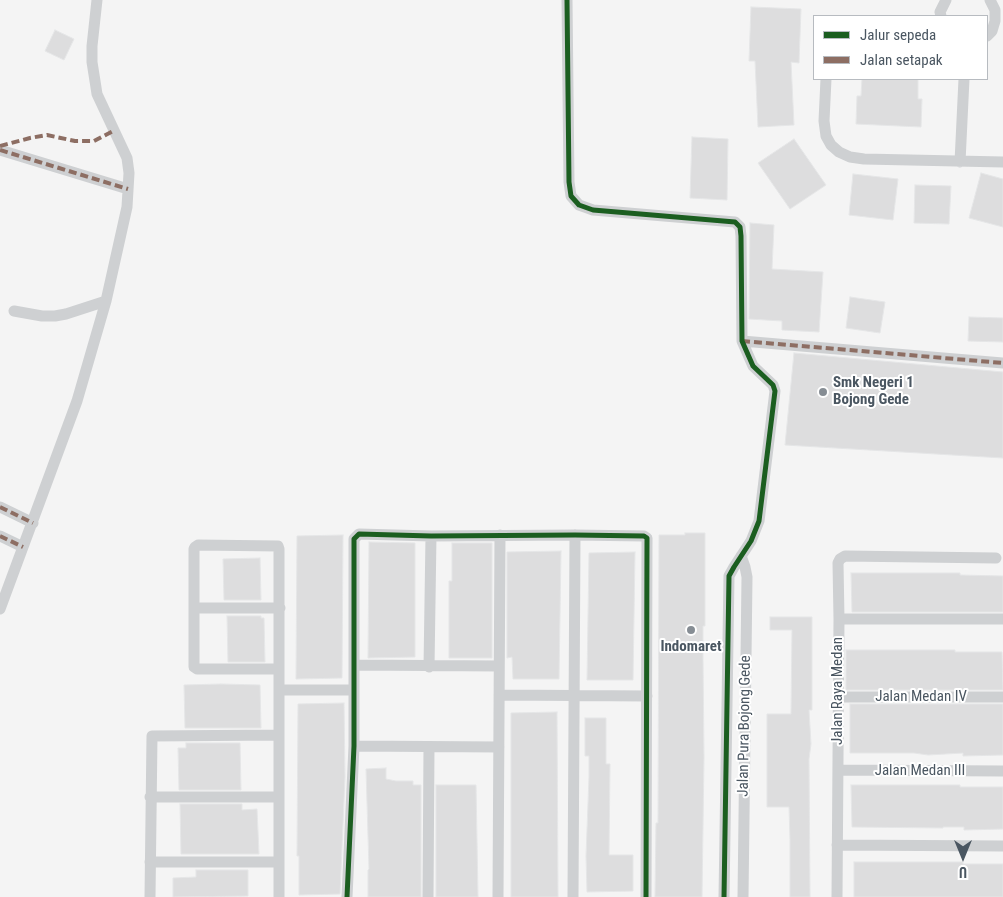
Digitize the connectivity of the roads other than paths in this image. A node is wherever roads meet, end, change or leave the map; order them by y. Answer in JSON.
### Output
{"nodes":[{"id":1,"x":97,"y":0,"type":"edge"},
{"id":2,"x":567,"y":0,"type":"edge"},
{"id":3,"x":946,"y":0,"type":"edge"},
{"id":4,"x":990,"y":0,"type":"edge"},
{"id":5,"x":941,"y":15,"type":"edge"},
{"id":6,"x":999,"y":22,"type":"edge"},
{"id":7,"x":988,"y":35,"type":"edge"},
{"id":8,"x":826,"y":80,"type":"edge"},
{"id":9,"x":964,"y":80,"type":"edge"},
{"id":10,"x":0,"y":150,"type":"edge"},
{"id":11,"x":960,"y":162,"type":"junction"},
{"id":12,"x":1003,"y":162,"type":"edge"},
{"id":13,"x":128,"y":189,"type":"junction"},
{"id":14,"x":106,"y":300,"type":"junction"},
{"id":15,"x":14,"y":311,"type":"dead end"},
{"id":16,"x":742,"y":341,"type":"junction"},
{"id":17,"x":1003,"y":363,"type":"edge"},
{"id":18,"x":0,"y":507,"type":"edge"},
{"id":19,"x":33,"y":523,"type":"junction"},
{"id":20,"x":500,"y":535,"type":"junction"},
{"id":21,"x":575,"y":535,"type":"junction"},
{"id":22,"x":0,"y":536,"type":"edge"},
{"id":23,"x":430,"y":536,"type":"junction"},
{"id":24,"x":23,"y":547,"type":"junction"},
{"id":25,"x":741,"y":556,"type":"junction"},
{"id":26,"x":996,"y":558,"type":"dead end"},
{"id":27,"x":195,"y":608,"type":"junction"},
{"id":28,"x":280,"y":608,"type":"junction"},
{"id":29,"x":0,"y":609,"type":"edge"},
{"id":30,"x":839,"y":619,"type":"junction"},
{"id":31,"x":1003,"y":619,"type":"edge"},
{"id":32,"x":354,"y":665,"type":"junction"},
{"id":33,"x":499,"y":666,"type":"junction"},
{"id":34,"x":429,"y":667,"type":"junction"},
{"id":35,"x":279,"y":669,"type":"junction"},
{"id":36,"x":279,"y":690,"type":"junction"},
{"id":37,"x":354,"y":690,"type":"junction"},
{"id":38,"x":499,"y":695,"type":"junction"},
{"id":39,"x":574,"y":696,"type":"junction"},
{"id":40,"x":647,"y":696,"type":"junction"},
{"id":41,"x":838,"y":697,"type":"junction"},
{"id":42,"x":1003,"y":697,"type":"edge"},
{"id":43,"x":279,"y":735,"type":"junction"},
{"id":44,"x":354,"y":746,"type":"junction"},
{"id":45,"x":429,"y":747,"type":"junction"},
{"id":46,"x":499,"y":747,"type":"junction"},
{"id":47,"x":838,"y":770,"type":"junction"},
{"id":48,"x":1003,"y":771,"type":"edge"},
{"id":49,"x":150,"y":797,"type":"junction"},
{"id":50,"x":279,"y":797,"type":"junction"},
{"id":51,"x":838,"y":845,"type":"junction"},
{"id":52,"x":1003,"y":846,"type":"edge"},
{"id":53,"x":150,"y":862,"type":"junction"},
{"id":54,"x":279,"y":862,"type":"junction"},
{"id":55,"x":150,"y":897,"type":"edge"},
{"id":56,"x":279,"y":897,"type":"edge"},
{"id":57,"x":347,"y":897,"type":"edge"},
{"id":58,"x":428,"y":897,"type":"edge"},
{"id":59,"x":498,"y":897,"type":"edge"},
{"id":60,"x":573,"y":897,"type":"edge"},
{"id":61,"x":646,"y":897,"type":"edge"},
{"id":62,"x":724,"y":897,"type":"edge"},
{"id":63,"x":743,"y":897,"type":"edge"},
{"id":64,"x":837,"y":897,"type":"edge"}],
"edges":[{"from":1,"to":13,"type":"street"},
{"from":2,"to":16,"type":"street"},
{"from":3,"to":5,"type":"street"},
{"from":4,"to":6,"type":"street"},
{"from":6,"to":7,"type":"street"},
{"from":8,"to":11,"type":"street"},
{"from":9,"to":11,"type":"street"},
{"from":10,"to":13,"type":"street"},
{"from":11,"to":12,"type":"street"},
{"from":13,"to":14,"type":"street"},
{"from":14,"to":15,"type":"street"},
{"from":14,"to":19,"type":"street"},
{"from":16,"to":17,"type":"street"},
{"from":16,"to":25,"type":"street"},
{"from":18,"to":19,"type":"street"},
{"from":19,"to":24,"type":"street"},
{"from":20,"to":21,"type":"street"},
{"from":20,"to":23,"type":"street"},
{"from":20,"to":33,"type":"street"},
{"from":21,"to":39,"type":"street"},
{"from":21,"to":40,"type":"street"},
{"from":22,"to":24,"type":"street"},
{"from":23,"to":32,"type":"street"},
{"from":23,"to":34,"type":"street"},
{"from":24,"to":29,"type":"street"},
{"from":25,"to":62,"type":"street"},
{"from":25,"to":63,"type":"street","name":"Jalan Pura Bojong Gede"},
{"from":26,"to":30,"type":"street"},
{"from":27,"to":28,"type":"street"},
{"from":27,"to":28,"type":"street"},
{"from":27,"to":35,"type":"street"},
{"from":28,"to":35,"type":"street"},
{"from":30,"to":31,"type":"street","name":"Jalan Raya Medan"},
{"from":30,"to":41,"type":"street","name":"Jalan Raya Medan"},
{"from":32,"to":34,"type":"street"},
{"from":32,"to":37,"type":"street"},
{"from":33,"to":34,"type":"street"},
{"from":33,"to":38,"type":"street"},
{"from":35,"to":36,"type":"street"},
{"from":36,"to":37,"type":"street"},
{"from":36,"to":43,"type":"street"},
{"from":37,"to":44,"type":"street"},
{"from":38,"to":39,"type":"street"},
{"from":38,"to":46,"type":"street"},
{"from":39,"to":40,"type":"street"},
{"from":39,"to":60,"type":"street"},
{"from":40,"to":61,"type":"street"},
{"from":41,"to":42,"type":"street","name":"Jalan Medan IV"},
{"from":41,"to":47,"type":"street","name":"Jalan Raya Medan"},
{"from":43,"to":49,"type":"street"},
{"from":43,"to":50,"type":"street"},
{"from":44,"to":45,"type":"street"},
{"from":44,"to":57,"type":"street"},
{"from":45,"to":46,"type":"street"},
{"from":45,"to":58,"type":"street"},
{"from":46,"to":59,"type":"street"},
{"from":47,"to":48,"type":"street","name":"Jalan Medan III"},
{"from":47,"to":51,"type":"street","name":"Jalan Raya Medan"},
{"from":49,"to":50,"type":"street"},
{"from":49,"to":53,"type":"street"},
{"from":50,"to":54,"type":"street"},
{"from":51,"to":52,"type":"street"},
{"from":51,"to":64,"type":"street","name":"Jalan Raya Medan"},
{"from":53,"to":54,"type":"street"},
{"from":53,"to":55,"type":"street"},
{"from":54,"to":56,"type":"street"}]}
